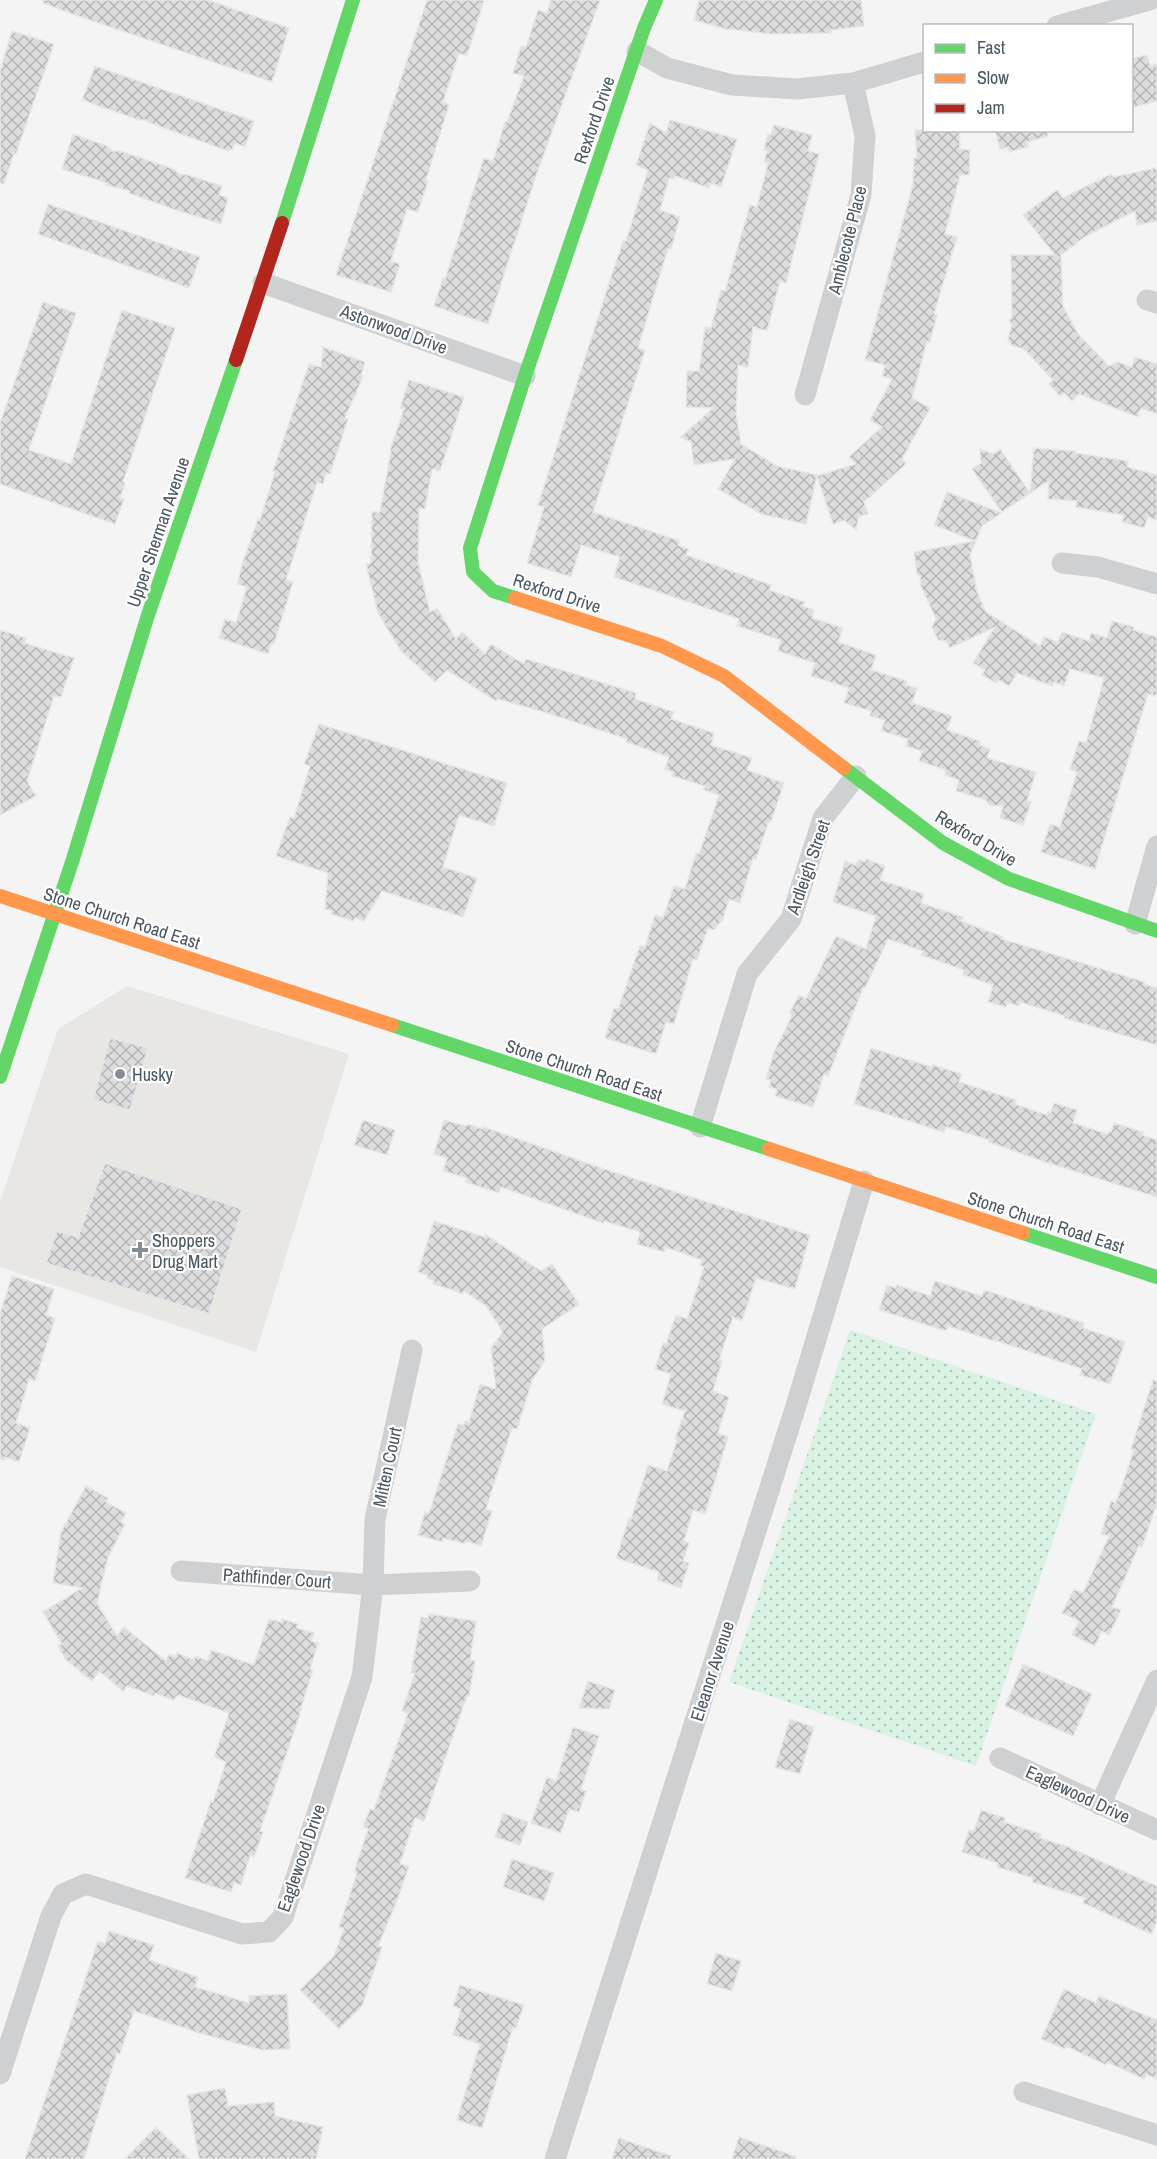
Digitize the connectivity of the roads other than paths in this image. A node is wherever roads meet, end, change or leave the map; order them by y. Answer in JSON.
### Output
{"nodes":[{"id":1,"x":353,"y":0,"type":"edge"},
{"id":2,"x":656,"y":0,"type":"edge"},
{"id":3,"x":1150,"y":0,"type":"edge"},
{"id":4,"x":1065,"y":24,"type":"edge"},
{"id":5,"x":637,"y":51,"type":"junction"},
{"id":6,"x":923,"y":62,"type":"edge"},
{"id":7,"x":853,"y":83,"type":"junction"},
{"id":8,"x":263,"y":283,"type":"junction"},
{"id":9,"x":525,"y":376,"type":"junction"},
{"id":10,"x":806,"y":395,"type":"dead end"},
{"id":11,"x":1062,"y":563,"type":"dead end"},
{"id":12,"x":1157,"y":584,"type":"edge"},
{"id":13,"x":856,"y":776,"type":"junction"},
{"id":14,"x":1157,"y":846,"type":"edge"},
{"id":15,"x":0,"y":896,"type":"edge"},
{"id":16,"x":54,"y":914,"type":"junction"},
{"id":17,"x":1135,"y":924,"type":"junction"},
{"id":18,"x":1157,"y":931,"type":"edge"},
{"id":19,"x":0,"y":1077,"type":"edge"},
{"id":20,"x":700,"y":1128,"type":"junction"},
{"id":21,"x":864,"y":1181,"type":"junction"},
{"id":22,"x":1157,"y":1277,"type":"edge"},
{"id":23,"x":412,"y":1350,"type":"dead end"},
{"id":24,"x":181,"y":1571,"type":"dead end"},
{"id":25,"x":470,"y":1581,"type":"dead end"},
{"id":26,"x":373,"y":1585,"type":"junction"},
{"id":27,"x":1157,"y":1680,"type":"edge"},
{"id":28,"x":1000,"y":1758,"type":"dead end"},
{"id":29,"x":1100,"y":1805,"type":"junction"},
{"id":30,"x":1157,"y":1830,"type":"edge"},
{"id":31,"x":0,"y":2074,"type":"edge"},
{"id":32,"x":1024,"y":2092,"type":"dead end"},
{"id":33,"x":1157,"y":2135,"type":"edge"},
{"id":34,"x":555,"y":2159,"type":"edge"}],
"edges":[{"from":1,"to":8,"type":"main road","name":"Upper Sherman Avenue"},
{"from":2,"to":5,"type":"main road","name":"Rexford Drive"},
{"from":3,"to":4,"type":"street"},
{"from":5,"to":7,"type":"street"},
{"from":5,"to":9,"type":"main road","name":"Rexford Drive"},
{"from":6,"to":7,"type":"street"},
{"from":7,"to":10,"type":"street","name":"Amblecote Place"},
{"from":8,"to":9,"type":"street","name":"Astonwood Drive"},
{"from":8,"to":16,"type":"main road","name":"Upper Sherman Avenue"},
{"from":9,"to":13,"type":"main road","name":"Rexford Drive"},
{"from":11,"to":12,"type":"street"},
{"from":13,"to":17,"type":"main road","name":"Rexford Drive"},
{"from":13,"to":20,"type":"street","name":"Ardleigh Street"},
{"from":14,"to":17,"type":"street"},
{"from":15,"to":16,"type":"main road","name":"Stone Church Road East"},
{"from":16,"to":19,"type":"main road","name":"Upper Sherman Avenue"},
{"from":16,"to":20,"type":"main road","name":"Stone Church Road East"},
{"from":17,"to":18,"type":"main road","name":"Rexford Drive"},
{"from":20,"to":21,"type":"main road","name":"Stone Church Road East"},
{"from":21,"to":22,"type":"main road","name":"Stone Church Road East"},
{"from":21,"to":34,"type":"street","name":"Eleanor Avenue"},
{"from":23,"to":26,"type":"street","name":"Mitten Court"},
{"from":24,"to":26,"type":"street","name":"Pathfinder Court"},
{"from":25,"to":26,"type":"street"},
{"from":26,"to":31,"type":"street","name":"Eaglewood Drive"},
{"from":27,"to":29,"type":"street"},
{"from":28,"to":29,"type":"street","name":"Eaglewood Drive"},
{"from":29,"to":30,"type":"street","name":"Eaglewood Drive"},
{"from":32,"to":33,"type":"street"}]}
